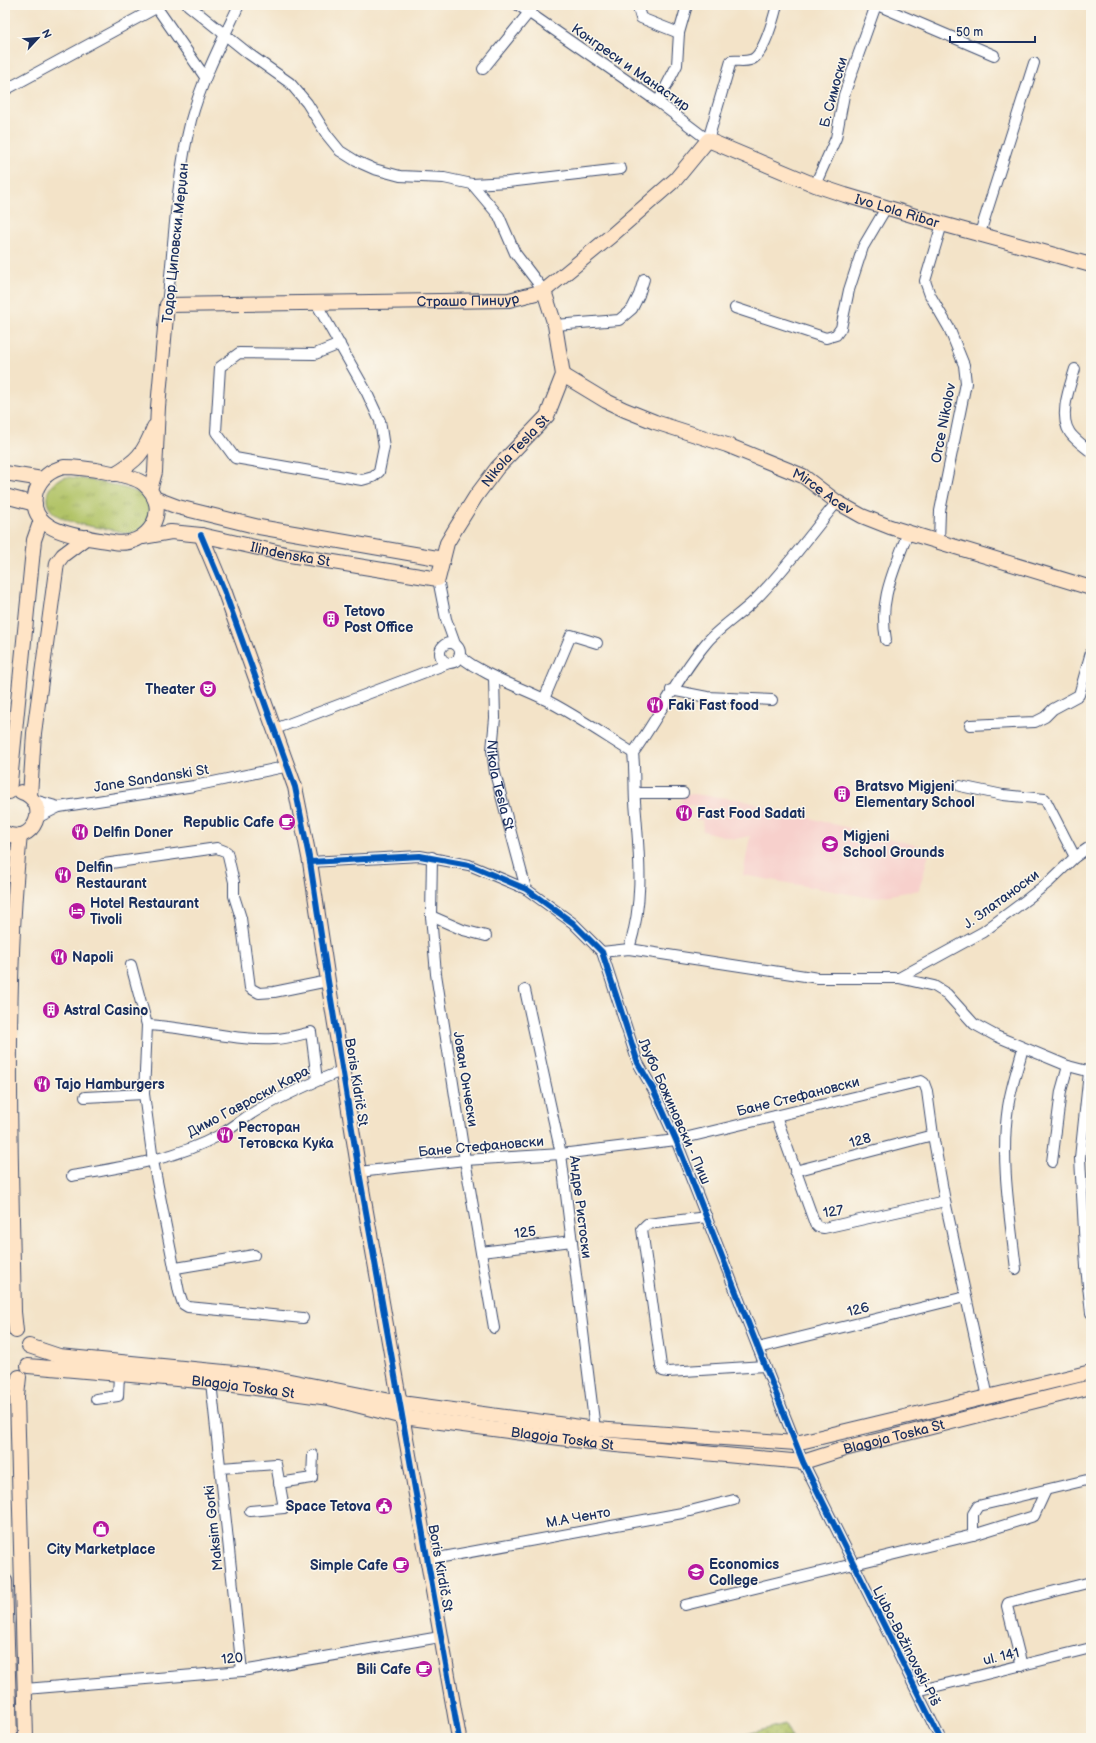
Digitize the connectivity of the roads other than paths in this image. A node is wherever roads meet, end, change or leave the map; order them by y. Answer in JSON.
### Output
{"nodes":[{"id":1,"x":188,"y":5,"type":"edge"},
{"id":2,"x":239,"y":5,"type":"edge"},
{"id":3,"x":518,"y":5,"type":"edge"},
{"id":4,"x":639,"y":5,"type":"edge"},
{"id":5,"x":687,"y":5,"type":"edge"},
{"id":6,"x":777,"y":5,"type":"edge"},
{"id":7,"x":876,"y":5,"type":"edge"},
{"id":8,"x":156,"y":6,"type":"edge"},
{"id":9,"x":532,"y":9,"type":"edge"},
{"id":10,"x":679,"y":33,"type":"junction"},
{"id":11,"x":225,"y":34,"type":"junction"},
{"id":12,"x":994,"y":55,"type":"dead end"},
{"id":13,"x":1034,"y":63,"type":"dead end"},
{"id":14,"x":483,"y":69,"type":"dead end"},
{"id":15,"x":205,"y":76,"type":"junction"},
{"id":16,"x":5,"y":90,"type":"edge"},
{"id":17,"x":658,"y":102,"type":"junction"},
{"id":18,"x":708,"y":140,"type":"junction"},
{"id":19,"x":621,"y":169,"type":"dead end"},
{"id":20,"x":472,"y":184,"type":"junction"},
{"id":21,"x":815,"y":185,"type":"junction"},
{"id":22,"x":886,"y":208,"type":"junction"},
{"id":23,"x":942,"y":224,"type":"junction"},
{"id":24,"x":980,"y":233,"type":"junction"},
{"id":25,"x":1091,"y":264,"type":"edge"},
{"id":26,"x":644,"y":279,"type":"dead end"},
{"id":27,"x":544,"y":291,"type":"junction"},
{"id":28,"x":316,"y":302,"type":"junction"},
{"id":29,"x":168,"y":305,"type":"junction"},
{"id":30,"x":735,"y":308,"type":"dead end"},
{"id":31,"x":555,"y":325,"type":"junction"},
{"id":32,"x":340,"y":344,"type":"junction"},
{"id":33,"x":1075,"y":368,"type":"dead end"},
{"id":34,"x":563,"y":375,"type":"junction"},
{"id":35,"x":158,"y":415,"type":"junction"},
{"id":36,"x":1091,"y":452,"type":"edge"},
{"id":37,"x":5,"y":473,"type":"edge"},
{"id":38,"x":114,"y":474,"type":"junction"},
{"id":39,"x":42,"y":479,"type":"junction"},
{"id":40,"x":152,"y":494,"type":"junction"},
{"id":41,"x":5,"y":496,"type":"edge"},
{"id":42,"x":837,"y":502,"type":"junction"},
{"id":43,"x":35,"y":504,"type":"junction"},
{"id":44,"x":41,"y":520,"type":"junction"},
{"id":45,"x":908,"y":532,"type":"junction"},
{"id":46,"x":301,"y":534,"type":"junction"},
{"id":47,"x":201,"y":535,"type":"junction"},
{"id":48,"x":86,"y":537,"type":"junction"},
{"id":49,"x":143,"y":537,"type":"junction"},
{"id":50,"x":938,"y":541,"type":"junction"},
{"id":51,"x":296,"y":556,"type":"junction"},
{"id":52,"x":443,"y":559,"type":"junction"},
{"id":53,"x":438,"y":579,"type":"junction"},
{"id":54,"x":1091,"y":588,"type":"edge"},
{"id":55,"x":446,"y":619,"type":"junction"},
{"id":56,"x":886,"y":640,"type":"dead end"},
{"id":57,"x":597,"y":643,"type":"dead end"},
{"id":58,"x":455,"y":644,"type":"junction"},
{"id":59,"x":441,"y":648,"type":"junction"},
{"id":60,"x":1091,"y":652,"type":"edge"},
{"id":61,"x":459,"y":656,"type":"junction"},
{"id":62,"x":449,"y":662,"type":"junction"},
{"id":63,"x":424,"y":671,"type":"junction"},
{"id":64,"x":494,"y":678,"type":"junction"},
{"id":65,"x":671,"y":690,"type":"junction"},
{"id":66,"x":544,"y":699,"type":"junction"},
{"id":67,"x":772,"y":700,"type":"dead end"},
{"id":68,"x":970,"y":725,"type":"dead end"},
{"id":69,"x":275,"y":729,"type":"junction"},
{"id":70,"x":633,"y":753,"type":"junction"},
{"id":71,"x":289,"y":766,"type":"junction"},
{"id":72,"x":960,"y":786,"type":"dead end"},
{"id":73,"x":7,"y":793,"type":"edge"},
{"id":74,"x":635,"y":793,"type":"junction"},
{"id":75,"x":683,"y":793,"type":"dead end"},
{"id":76,"x":32,"y":798,"type":"junction"},
{"id":77,"x":59,"y":807,"type":"junction"},
{"id":78,"x":37,"y":818,"type":"junction"},
{"id":79,"x":5,"y":833,"type":"edge"},
{"id":80,"x":20,"y":835,"type":"junction"},
{"id":81,"x":1091,"y":846,"type":"edge"},
{"id":82,"x":1075,"y":856,"type":"junction"},
{"id":83,"x":432,"y":857,"type":"junction"},
{"id":84,"x":310,"y":862,"type":"junction"},
{"id":85,"x":104,"y":864,"type":"dead end"},
{"id":86,"x":526,"y":889,"type":"junction"},
{"id":87,"x":431,"y":916,"type":"junction"},
{"id":88,"x":486,"y":936,"type":"dead end"},
{"id":89,"x":629,"y":949,"type":"junction"},
{"id":90,"x":602,"y":952,"type":"junction"},
{"id":91,"x":130,"y":965,"type":"dead end"},
{"id":92,"x":899,"y":978,"type":"junction"},
{"id":93,"x":328,"y":982,"type":"junction"},
{"id":94,"x":525,"y":990,"type":"dead end"},
{"id":95,"x":147,"y":1025,"type":"junction"},
{"id":96,"x":1023,"y":1048,"type":"junction"},
{"id":97,"x":1068,"y":1066,"type":"junction"},
{"id":98,"x":344,"y":1070,"type":"junction"},
{"id":99,"x":1090,"y":1072,"type":"edge"},
{"id":100,"x":317,"y":1080,"type":"junction"},
{"id":101,"x":144,"y":1094,"type":"junction"},
{"id":102,"x":85,"y":1097,"type":"dead end"},
{"id":103,"x":776,"y":1116,"type":"junction"},
{"id":104,"x":933,"y":1135,"type":"junction"},
{"id":105,"x":676,"y":1140,"type":"junction"},
{"id":106,"x":561,"y":1154,"type":"junction"},
{"id":107,"x":464,"y":1160,"type":"junction"},
{"id":108,"x":153,"y":1161,"type":"junction"},
{"id":109,"x":1052,"y":1162,"type":"dead end"},
{"id":110,"x":795,"y":1171,"type":"junction"},
{"id":111,"x":359,"y":1172,"type":"junction"},
{"id":112,"x":72,"y":1176,"type":"dead end"},
{"id":113,"x":945,"y":1201,"type":"junction"},
{"id":114,"x":707,"y":1217,"type":"junction"},
{"id":115,"x":572,"y":1241,"type":"junction"},
{"id":116,"x":481,"y":1252,"type":"junction"},
{"id":117,"x":254,"y":1255,"type":"dead end"},
{"id":118,"x":176,"y":1268,"type":"junction"},
{"id":119,"x":1016,"y":1269,"type":"dead end"},
{"id":120,"x":965,"y":1297,"type":"junction"},
{"id":121,"x":1091,"y":1313,"type":"edge"},
{"id":122,"x":303,"y":1318,"type":"dead end"},
{"id":123,"x":494,"y":1328,"type":"dead end"},
{"id":124,"x":11,"y":1329,"type":"edge"},
{"id":125,"x":29,"y":1346,"type":"junction"},
{"id":126,"x":758,"y":1348,"type":"junction"},
{"id":127,"x":28,"y":1366,"type":"junction"},
{"id":128,"x":766,"y":1366,"type":"junction"},
{"id":129,"x":1091,"y":1372,"type":"edge"},
{"id":130,"x":119,"y":1374,"type":"junction"},
{"id":131,"x":19,"y":1377,"type":"junction"},
{"id":132,"x":5,"y":1382,"type":"edge"},
{"id":133,"x":211,"y":1382,"type":"junction"},
{"id":134,"x":1091,"y":1387,"type":"edge"},
{"id":135,"x":988,"y":1397,"type":"junction"},
{"id":136,"x":96,"y":1399,"type":"dead end"},
{"id":137,"x":400,"y":1403,"type":"junction"},
{"id":138,"x":403,"y":1417,"type":"junction"},
{"id":139,"x":595,"y":1430,"type":"junction"},
{"id":140,"x":796,"y":1443,"type":"junction"},
{"id":141,"x":313,"y":1455,"type":"dead end"},
{"id":142,"x":803,"y":1462,"type":"junction"},
{"id":143,"x":221,"y":1468,"type":"junction"},
{"id":144,"x":1091,"y":1479,"type":"edge"},
{"id":145,"x":279,"y":1483,"type":"junction"},
{"id":146,"x":1046,"y":1490,"type":"junction"},
{"id":147,"x":734,"y":1500,"type":"dead end"},
{"id":148,"x":250,"y":1511,"type":"dead end"},
{"id":149,"x":973,"y":1535,"type":"junction"},
{"id":150,"x":427,"y":1560,"type":"junction"},
{"id":151,"x":853,"y":1564,"type":"junction"},
{"id":152,"x":5,"y":1581,"type":"edge"},
{"id":153,"x":1091,"y":1582,"type":"edge"},
{"id":154,"x":685,"y":1605,"type":"dead end"},
{"id":155,"x":440,"y":1637,"type":"junction"},
{"id":156,"x":1091,"y":1648,"type":"edge"},
{"id":157,"x":1022,"y":1666,"type":"junction"},
{"id":158,"x":242,"y":1671,"type":"junction"},
{"id":159,"x":25,"y":1689,"type":"junction"},
{"id":160,"x":917,"y":1690,"type":"junction"},
{"id":161,"x":10,"y":1738,"type":"edge"},
{"id":162,"x":26,"y":1738,"type":"edge"},
{"id":163,"x":458,"y":1738,"type":"edge"},
{"id":164,"x":940,"y":1738,"type":"edge"}],
"edges":[{"from":1,"to":11,"type":"street"},
{"from":2,"to":11,"type":"street","name":"Тодор Циповски Мерџан"},
{"from":3,"to":9,"type":"street","name":"Конгреси и Манастир"},
{"from":4,"to":10,"type":"street"},
{"from":5,"to":10,"type":"street"},
{"from":6,"to":18,"type":"street"},
{"from":7,"to":12,"type":"street"},
{"from":7,"to":21,"type":"street","name":"Б. Симоски"},
{"from":8,"to":15,"type":"street"},
{"from":8,"to":16,"type":"street"},
{"from":9,"to":14,"type":"street"},
{"from":9,"to":17,"type":"street","name":"Конгреси и Манастир"},
{"from":10,"to":17,"type":"street"},
{"from":11,"to":15,"type":"street","name":"Тодор Циповски Мерџан"},
{"from":11,"to":20,"type":"street"},
{"from":13,"to":24,"type":"street"},
{"from":15,"to":29,"type":"street","name":"Тодор Циповски Мерџан"},
{"from":17,"to":18,"type":"street","name":"Конгреси и Манастир"},
{"from":18,"to":21,"type":"main road","name":"Ivo Lola Ribar"},
{"from":18,"to":27,"type":"main road","name":"Страшо Пинџур"},
{"from":19,"to":20,"type":"street"},
{"from":20,"to":27,"type":"street"},
{"from":21,"to":22,"type":"main road","name":"Ivo Lola Ribar"},
{"from":22,"to":23,"type":"main road","name":"Ivo Lola Ribar"},
{"from":22,"to":30,"type":"street"},
{"from":23,"to":24,"type":"main road","name":"Ivo Lola Ribar"},
{"from":23,"to":50,"type":"street","name":"Orce Nikolov"},
{"from":24,"to":25,"type":"main road","name":"Ivo Lola Ribar"},
{"from":26,"to":31,"type":"street"},
{"from":27,"to":28,"type":"main road","name":"Страшо Пинџур"},
{"from":27,"to":31,"type":"main road"},
{"from":28,"to":29,"type":"main road","name":"Страшо Пинџур"},
{"from":28,"to":32,"type":"street"},
{"from":29,"to":35,"type":"main road","name":"Тодор Циповски Мерџан"},
{"from":31,"to":34,"type":"main road"},
{"from":32,"to":32,"type":"street"},
{"from":33,"to":36,"type":"street"},
{"from":34,"to":42,"type":"main road","name":"Mirce Acev"},
{"from":34,"to":52,"type":"main road","name":"Nikola Tesla St"},
{"from":35,"to":38,"type":"main road"},
{"from":35,"to":40,"type":"main road","name":"Тодор Циповски Мерџан"},
{"from":37,"to":39,"type":"main road"},
{"from":38,"to":39,"type":"main road"},
{"from":38,"to":40,"type":"main road"},
{"from":39,"to":43,"type":"main road"},
{"from":40,"to":46,"type":"main road","name":"Ilindenska St"},
{"from":40,"to":49,"type":"main road"},
{"from":41,"to":43,"type":"main road"},
{"from":42,"to":45,"type":"main road","name":"Mirce Acev"},
{"from":42,"to":65,"type":"street"},
{"from":43,"to":44,"type":"main road"},
{"from":44,"to":48,"type":"main road"},
{"from":44,"to":73,"type":"main road"},
{"from":45,"to":50,"type":"main road","name":"Mirce Acev"},
{"from":45,"to":56,"type":"street"},
{"from":46,"to":51,"type":"main road"},
{"from":46,"to":52,"type":"main road","name":"Ilindenska St"},
{"from":47,"to":49,"type":"main road","name":"Ilindenska St"},
{"from":47,"to":51,"type":"main road","name":"Ilindenska St"},
{"from":47,"to":69,"type":"main road","name":"Boris Kidrič St"},
{"from":48,"to":49,"type":"main road"},
{"from":48,"to":76,"type":"main road"},
{"from":50,"to":54,"type":"main road","name":"Mirce Acev"},
{"from":51,"to":53,"type":"main road","name":"Ilindenska St"},
{"from":52,"to":53,"type":"main road","name":"Nikola Tesla St"},
{"from":53,"to":55,"type":"street"},
{"from":55,"to":58,"type":"street"},
{"from":55,"to":59,"type":"street"},
{"from":57,"to":66,"type":"street"},
{"from":58,"to":59,"type":"street"},
{"from":58,"to":61,"type":"street"},
{"from":59,"to":62,"type":"street"},
{"from":59,"to":63,"type":"street"},
{"from":60,"to":68,"type":"street"},
{"from":61,"to":62,"type":"street"},
{"from":61,"to":64,"type":"street"},
{"from":62,"to":63,"type":"street"},
{"from":63,"to":69,"type":"street"},
{"from":64,"to":66,"type":"street"},
{"from":64,"to":86,"type":"street","name":"Nikola Tesla St"},
{"from":65,"to":67,"type":"street"},
{"from":65,"to":70,"type":"street"},
{"from":66,"to":70,"type":"street"},
{"from":69,"to":71,"type":"main road","name":"Boris Kidrič St"},
{"from":70,"to":74,"type":"street"},
{"from":71,"to":77,"type":"street","name":"Jane Sandanski St"},
{"from":71,"to":84,"type":"main road","name":"Boris Kidrič St"},
{"from":72,"to":82,"type":"street"},
{"from":73,"to":76,"type":"main road"},
{"from":74,"to":75,"type":"street"},
{"from":74,"to":89,"type":"street"},
{"from":76,"to":77,"type":"street"},
{"from":76,"to":78,"type":"main road"},
{"from":77,"to":78,"type":"street"},
{"from":78,"to":80,"type":"main road"},
{"from":79,"to":80,"type":"main road"},
{"from":80,"to":124,"type":"main road"},
{"from":81,"to":82,"type":"street","name":"Ј. Златаноски"},
{"from":82,"to":92,"type":"street","name":"Ј. Златаноски"},
{"from":83,"to":84,"type":"street","name":"Љубо Божиновски - Пиш"},
{"from":83,"to":86,"type":"street","name":"Љубо Божиновски - Пиш"},
{"from":83,"to":87,"type":"street","name":"Јован Ончески"},
{"from":84,"to":93,"type":"main road","name":"Boris Kidrič St"},
{"from":85,"to":93,"type":"street"},
{"from":86,"to":90,"type":"street","name":"Љубо Божиновски - Пиш"},
{"from":87,"to":88,"type":"street"},
{"from":87,"to":107,"type":"street","name":"Јован Ончески"},
{"from":89,"to":90,"type":"street"},
{"from":89,"to":92,"type":"street"},
{"from":90,"to":105,"type":"street","name":"Љубо Божиновски - Пиш"},
{"from":91,"to":95,"type":"street"},
{"from":92,"to":96,"type":"street"},
{"from":93,"to":98,"type":"main road","name":"Boris Kidrič St"},
{"from":94,"to":106,"type":"street","name":"Андре Ристоски"},
{"from":95,"to":100,"type":"street"},
{"from":95,"to":101,"type":"street"},
{"from":96,"to":97,"type":"street"},
{"from":96,"to":119,"type":"street"},
{"from":97,"to":99,"type":"street"},
{"from":97,"to":109,"type":"street"},
{"from":98,"to":100,"type":"street","name":"Димо Гавроски Кара"},
{"from":98,"to":111,"type":"main road","name":"Boris Kidrič St"},
{"from":99,"to":121,"type":"street"},
{"from":100,"to":108,"type":"street","name":"Димо Гавроски Кара"},
{"from":101,"to":102,"type":"street"},
{"from":101,"to":108,"type":"street"},
{"from":103,"to":104,"type":"street","name":"Бане Стефановски"},
{"from":103,"to":105,"type":"street","name":"Бане Стефановски"},
{"from":103,"to":110,"type":"street","name":"127"},
{"from":104,"to":110,"type":"street","name":"128"},
{"from":104,"to":113,"type":"street","name":"Бане Стефановски"},
{"from":105,"to":106,"type":"street","name":"Бане Стефановски"},
{"from":105,"to":114,"type":"street","name":"Љубо Божиновски - Пиш"},
{"from":106,"to":107,"type":"street","name":"Бане Стефановски"},
{"from":106,"to":115,"type":"street","name":"Андре Ристоски"},
{"from":107,"to":111,"type":"street","name":"Бане Стефановски"},
{"from":107,"to":116,"type":"street","name":"Јован Ончески"},
{"from":108,"to":112,"type":"street","name":"Димо Гавроски Кара"},
{"from":108,"to":118,"type":"street"},
{"from":110,"to":113,"type":"street","name":"127"},
{"from":111,"to":137,"type":"main road","name":"Boris Kidrič St"},
{"from":113,"to":120,"type":"street","name":"Бане Стефановски"},
{"from":114,"to":126,"type":"street","name":"Љубо Божиновски - Пиш"},
{"from":114,"to":128,"type":"street"},
{"from":115,"to":116,"type":"street","name":"125"},
{"from":115,"to":139,"type":"street","name":"Андре Ристоски"},
{"from":116,"to":123,"type":"street","name":"Јован Ончески"},
{"from":117,"to":118,"type":"street"},
{"from":118,"to":122,"type":"street"},
{"from":120,"to":126,"type":"street","name":"126"},
{"from":120,"to":135,"type":"street","name":"Бане Стефановски"},
{"from":124,"to":125,"type":"main road"},
{"from":125,"to":127,"type":"main road"},
{"from":125,"to":137,"type":"main road","name":"Blagoja Toska St"},
{"from":126,"to":128,"type":"street","name":"Љубо Божиновски - Пиш"},
{"from":127,"to":130,"type":"main road","name":"Blagoja Toska St"},
{"from":127,"to":131,"type":"main road"},
{"from":128,"to":140,"type":"street","name":"Љубо Божиновски - Пиш"},
{"from":129,"to":135,"type":"main road","name":"Blagoja Toska St"},
{"from":130,"to":133,"type":"main road","name":"Blagoja Toska St"},
{"from":130,"to":136,"type":"street"},
{"from":131,"to":132,"type":"main road"},
{"from":131,"to":159,"type":"main road"},
{"from":133,"to":138,"type":"main road","name":"Blagoja Toska St"},
{"from":133,"to":143,"type":"street","name":"Maksim Gorki"},
{"from":134,"to":142,"type":"main road","name":"Blagoja Toska St"},
{"from":135,"to":140,"type":"main road","name":"Blagoja Toska St"},
{"from":137,"to":138,"type":"main road","name":"Boris Kirdič St"},
{"from":137,"to":139,"type":"main road","name":"Blagoja Toska St"},
{"from":138,"to":142,"type":"main road","name":"Blagoja Toska St"},
{"from":138,"to":150,"type":"main road","name":"Boris Kirdič St"},
{"from":139,"to":140,"type":"main road","name":"Blagoja Toska St"},
{"from":140,"to":142,"type":"street","name":"Љубо Божиновски - Пиш"},
{"from":141,"to":145,"type":"street"},
{"from":142,"to":151,"type":"street","name":"Ljubo-Božinovski-Piš"},
{"from":143,"to":145,"type":"street"},
{"from":143,"to":158,"type":"street","name":"Maksim Gorki"},
{"from":144,"to":146,"type":"street"},
{"from":145,"to":148,"type":"street"},
{"from":146,"to":149,"type":"street"},
{"from":146,"to":149,"type":"street"},
{"from":147,"to":150,"type":"street","name":"М.А Ченто"},
{"from":149,"to":151,"type":"street"},
{"from":150,"to":155,"type":"main road","name":"Boris Kirdič St"},
{"from":151,"to":154,"type":"street"},
{"from":151,"to":160,"type":"street","name":"Ljubo-Božinovski-Piš"},
{"from":152,"to":161,"type":"main road"},
{"from":153,"to":157,"type":"street"},
{"from":155,"to":158,"type":"street","name":"120"},
{"from":155,"to":163,"type":"main road","name":"Boris Kirdič St"},
{"from":156,"to":157,"type":"street","name":"ul. 141"},
{"from":157,"to":160,"type":"street","name":"ul. 141"},
{"from":158,"to":159,"type":"street","name":"120"},
{"from":159,"to":162,"type":"main road"},
{"from":160,"to":164,"type":"street","name":"Ljubo-Božinovski-Piš"}]}
